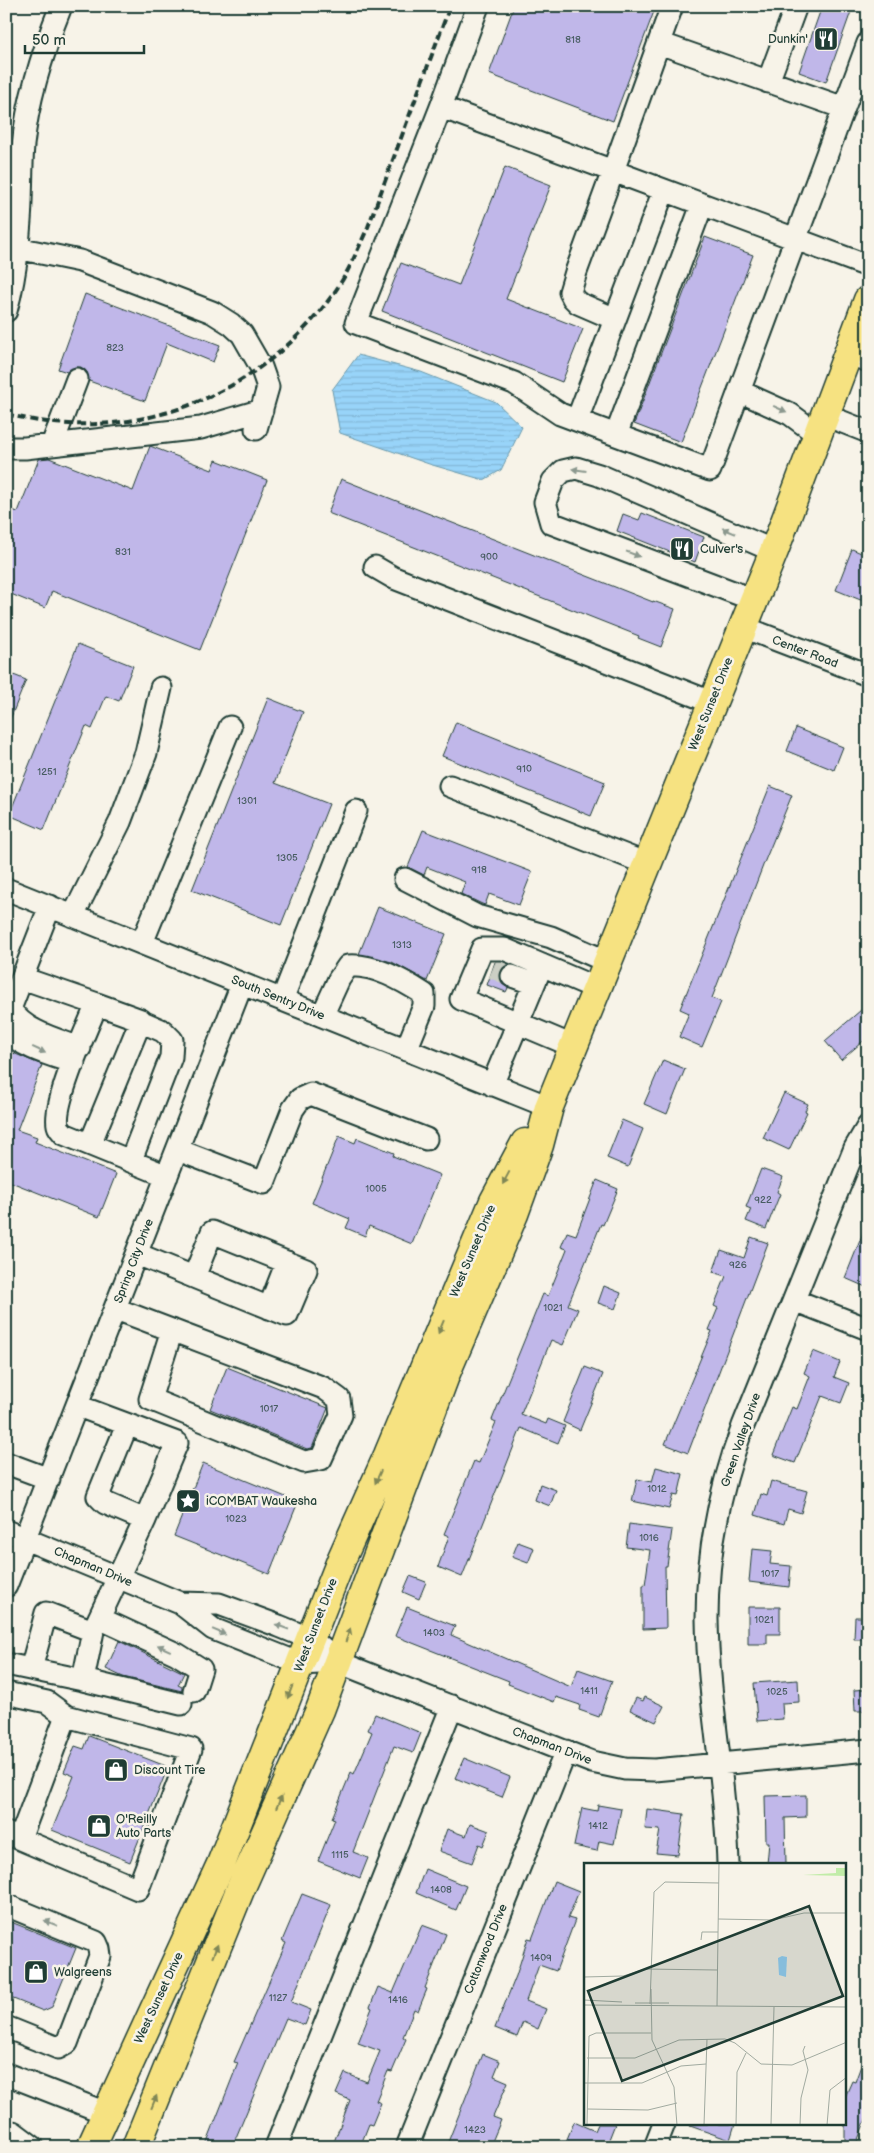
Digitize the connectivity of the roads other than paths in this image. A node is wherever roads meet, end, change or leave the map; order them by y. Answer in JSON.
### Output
{"nodes":[{"id":1,"x":61,"y":6,"type":"edge"},
{"id":2,"x":478,"y":6,"type":"edge"},
{"id":3,"x":672,"y":6,"type":"edge"},
{"id":4,"x":796,"y":6,"type":"edge"},
{"id":5,"x":659,"y":43,"type":"junction"},
{"id":6,"x":868,"y":43,"type":"edge"},
{"id":7,"x":768,"y":82,"type":"junction"},
{"id":8,"x":441,"y":107,"type":"junction"},
{"id":9,"x":844,"y":108,"type":"junction"},
{"id":10,"x":612,"y":171,"type":"junction"},
{"id":11,"x":664,"y":190,"type":"junction"},
{"id":12,"x":702,"y":204,"type":"junction"},
{"id":13,"x":796,"y":239,"type":"junction"},
{"id":14,"x":17,"y":248,"type":"junction"},
{"id":15,"x":868,"y":266,"type":"edge"},
{"id":16,"x":868,"y":300,"type":"edge"},
{"id":17,"x":6,"y":312,"type":"edge"},
{"id":18,"x":615,"y":319,"type":"junction"},
{"id":19,"x":858,"y":357,"type":"edge"},
{"id":20,"x":77,"y":379,"type":"dead end"},
{"id":21,"x":739,"y":391,"type":"junction"},
{"id":22,"x":577,"y":420,"type":"junction"},
{"id":23,"x":821,"y":424,"type":"junction"},
{"id":24,"x":868,"y":432,"type":"edge"},
{"id":25,"x":616,"y":435,"type":"junction"},
{"id":26,"x":52,"y":445,"type":"junction"},
{"id":27,"x":6,"y":448,"type":"edge"},
{"id":28,"x":774,"y":551,"type":"junction"},
{"id":29,"x":375,"y":568,"type":"dead end"},
{"id":30,"x":754,"y":600,"type":"junction"},
{"id":31,"x":742,"y":627,"type":"junction"},
{"id":32,"x":868,"y":675,"type":"edge"},
{"id":33,"x":161,"y":688,"type":"dead end"},
{"id":34,"x":711,"y":702,"type":"junction"},
{"id":35,"x":230,"y":727,"type":"dead end"},
{"id":36,"x":450,"y":786,"type":"dead end"},
{"id":37,"x":356,"y":811,"type":"dead end"},
{"id":38,"x":647,"y":864,"type":"junction"},
{"id":39,"x":405,"y":879,"type":"dead end"},
{"id":40,"x":6,"y":889,"type":"edge"},
{"id":41,"x":50,"y":906,"type":"junction"},
{"id":42,"x":73,"y":916,"type":"junction"},
{"id":43,"x":142,"y":943,"type":"junction"},
{"id":44,"x":608,"y":962,"type":"junction"},
{"id":45,"x":542,"y":965,"type":"junction"},
{"id":46,"x":494,"y":968,"type":"junction"},
{"id":47,"x":22,"y":978,"type":"junction"},
{"id":48,"x":242,"y":984,"type":"junction"},
{"id":49,"x":534,"y":984,"type":"junction"},
{"id":50,"x":598,"y":989,"type":"junction"},
{"id":51,"x":282,"y":1000,"type":"junction"},
{"id":52,"x":97,"y":1004,"type":"junction"},
{"id":53,"x":8,"y":1013,"type":"edge"},
{"id":54,"x":322,"y":1016,"type":"junction"},
{"id":55,"x":140,"y":1022,"type":"junction"},
{"id":56,"x":518,"y":1023,"type":"junction"},
{"id":57,"x":6,"y":1031,"type":"edge"},
{"id":58,"x":575,"y":1047,"type":"junction"},
{"id":59,"x":406,"y":1050,"type":"junction"},
{"id":60,"x":77,"y":1056,"type":"junction"},
{"id":61,"x":492,"y":1085,"type":"junction"},
{"id":62,"x":550,"y":1107,"type":"junction"},
{"id":63,"x":868,"y":1126,"type":"edge"},
{"id":64,"x":426,"y":1139,"type":"dead end"},
{"id":65,"x":90,"y":1144,"type":"junction"},
{"id":66,"x":178,"y":1150,"type":"junction"},
{"id":67,"x":131,"y":1160,"type":"junction"},
{"id":68,"x":167,"y":1176,"type":"junction"},
{"id":69,"x":137,"y":1254,"type":"junction"},
{"id":70,"x":194,"y":1277,"type":"junction"},
{"id":71,"x":794,"y":1300,"type":"junction"},
{"id":72,"x":116,"y":1309,"type":"junction"},
{"id":73,"x":868,"y":1329,"type":"edge"},
{"id":74,"x":172,"y":1330,"type":"junction"},
{"id":75,"x":78,"y":1406,"type":"junction"},
{"id":76,"x":126,"y":1425,"type":"junction"},
{"id":77,"x":6,"y":1463,"type":"edge"},
{"id":78,"x":49,"y":1479,"type":"junction"},
{"id":79,"x":145,"y":1520,"type":"junction"},
{"id":80,"x":6,"y":1531,"type":"edge"},
{"id":81,"x":26,"y":1538,"type":"junction"},
{"id":82,"x":119,"y":1577,"type":"junction"},
{"id":83,"x":6,"y":1585,"type":"edge"},
{"id":84,"x":180,"y":1603,"type":"junction"},
{"id":85,"x":96,"y":1624,"type":"junction"},
{"id":86,"x":311,"y":1639,"type":"junction"},
{"id":87,"x":338,"y":1662,"type":"junction"},
{"id":88,"x":6,"y":1664,"type":"edge"},
{"id":89,"x":301,"y":1664,"type":"junction"},
{"id":90,"x":31,"y":1669,"type":"junction"},
{"id":91,"x":83,"y":1680,"type":"junction"},
{"id":92,"x":6,"y":1692,"type":"edge"},
{"id":93,"x":452,"y":1706,"type":"junction"},
{"id":94,"x":66,"y":1716,"type":"junction"},
{"id":95,"x":868,"y":1750,"type":"edge"},
{"id":96,"x":566,"y":1752,"type":"junction"},
{"id":97,"x":719,"y":1764,"type":"junction"},
{"id":98,"x":13,"y":1836,"type":"edge"},
{"id":99,"x":728,"y":1863,"type":"edge"},
{"id":100,"x":6,"y":1905,"type":"edge"},
{"id":101,"x":162,"y":1992,"type":"junction"},
{"id":102,"x":194,"y":2004,"type":"junction"},
{"id":103,"x":6,"y":2027,"type":"edge"},
{"id":104,"x":6,"y":2074,"type":"edge"},
{"id":105,"x":106,"y":2113,"type":"junction"},
{"id":106,"x":663,"y":2126,"type":"edge"},
{"id":107,"x":12,"y":2136,"type":"edge"},
{"id":108,"x":32,"y":2147,"type":"edge"},
{"id":109,"x":91,"y":2147,"type":"edge"},
{"id":110,"x":136,"y":2147,"type":"edge"},
{"id":111,"x":276,"y":2147,"type":"edge"},
{"id":112,"x":407,"y":2147,"type":"edge"},
{"id":113,"x":654,"y":2147,"type":"edge"}],
"edges":[{"from":1,"to":14,"type":"street"},
{"from":2,"to":8,"type":"street"},
{"from":3,"to":5,"type":"street"},
{"from":4,"to":7,"type":"street"},
{"from":5,"to":7,"type":"street"},
{"from":5,"to":10,"type":"street"},
{"from":6,"to":9,"type":"street"},
{"from":7,"to":9,"type":"street"},
{"from":8,"to":10,"type":"street"},
{"from":8,"to":22,"type":"street"},
{"from":9,"to":13,"type":"street"},
{"from":10,"to":11,"type":"street"},
{"from":10,"to":18,"type":"street"},
{"from":11,"to":12,"type":"street"},
{"from":11,"to":18,"type":"street"},
{"from":12,"to":13,"type":"street"},
{"from":12,"to":25,"type":"street"},
{"from":13,"to":15,"type":"street"},
{"from":13,"to":21,"type":"street"},
{"from":14,"to":17,"type":"street"},
{"from":14,"to":26,"type":"street"},
{"from":16,"to":19,"type":"main road","name":"West Sunset Drive"},
{"from":18,"to":22,"type":"street"},
{"from":19,"to":23,"type":"main road","name":"West Sunset Drive"},
{"from":20,"to":26,"type":"street"},
{"from":21,"to":23,"type":"street","one_way":true},
{"from":21,"to":25,"type":"street"},
{"from":22,"to":25,"type":"street"},
{"from":23,"to":24,"type":"street"},
{"from":23,"to":28,"type":"main road","name":"West Sunset Drive"},
{"from":26,"to":27,"type":"street"},
{"from":28,"to":30,"type":"main road","name":"West Sunset Drive"},
{"from":28,"to":30,"type":"street","one_way":true},
{"from":29,"to":34,"type":"street"},
{"from":30,"to":31,"type":"main road","name":"West Sunset Drive"},
{"from":31,"to":32,"type":"street","name":"Center Road"},
{"from":31,"to":34,"type":"main road","name":"West Sunset Drive"},
{"from":33,"to":42,"type":"street"},
{"from":34,"to":38,"type":"main road","name":"West Sunset Drive"},
{"from":35,"to":43,"type":"street"},
{"from":36,"to":38,"type":"street"},
{"from":37,"to":51,"type":"street"},
{"from":38,"to":44,"type":"main road","name":"West Sunset Drive"},
{"from":39,"to":44,"type":"street"},
{"from":40,"to":41,"type":"street","name":"South Sentry Drive"},
{"from":41,"to":42,"type":"street","name":"South Sentry Drive"},
{"from":41,"to":47,"type":"street"},
{"from":42,"to":43,"type":"street","name":"South Sentry Drive"},
{"from":43,"to":48,"type":"street","name":"South Sentry Drive"},
{"from":44,"to":50,"type":"main road","name":"West Sunset Drive"},
{"from":45,"to":46,"type":"street"},
{"from":45,"to":49,"type":"street"},
{"from":45,"to":50,"type":"street"},
{"from":46,"to":49,"type":"street"},
{"from":46,"to":56,"type":"street"},
{"from":47,"to":52,"type":"street"},
{"from":47,"to":53,"type":"street"},
{"from":48,"to":51,"type":"street","name":"South Sentry Drive"},
{"from":48,"to":66,"type":"street","name":"Spring City Drive"},
{"from":49,"to":56,"type":"street"},
{"from":50,"to":58,"type":"main road","name":"West Sunset Drive"},
{"from":51,"to":54,"type":"street","name":"South Sentry Drive"},
{"from":52,"to":55,"type":"street"},
{"from":52,"to":60,"type":"street"},
{"from":53,"to":60,"type":"street"},
{"from":54,"to":59,"type":"street","name":"South Sentry Drive"},
{"from":54,"to":59,"type":"street"},
{"from":55,"to":65,"type":"street"},
{"from":55,"to":67,"type":"street"},
{"from":56,"to":58,"type":"street"},
{"from":56,"to":61,"type":"street"},
{"from":57,"to":60,"type":"street","one_way":true},
{"from":58,"to":62,"type":"main road","name":"West Sunset Drive"},
{"from":59,"to":61,"type":"street","name":"South Sentry Drive"},
{"from":60,"to":65,"type":"street"},
{"from":61,"to":62,"type":"street","name":"South Sentry Drive"},
{"from":62,"to":86,"type":"main road","name":"West Sunset Drive","one_way":true},
{"from":87,"to":62,"type":"main road","name":"West Sunset Drive","one_way":true},
{"from":63,"to":71,"type":"street","name":"Green Valley Drive"},
{"from":64,"to":66,"type":"street"},
{"from":65,"to":67,"type":"street"},
{"from":66,"to":68,"type":"street","name":"Spring City Drive"},
{"from":67,"to":68,"type":"street"},
{"from":68,"to":69,"type":"street","name":"Spring City Drive"},
{"from":69,"to":70,"type":"street"},
{"from":69,"to":72,"type":"street","name":"Spring City Drive"},
{"from":70,"to":70,"type":"street"},
{"from":71,"to":73,"type":"street"},
{"from":71,"to":97,"type":"street","name":"Green Valley Drive"},
{"from":72,"to":74,"type":"street"},
{"from":72,"to":75,"type":"street","name":"Spring City Drive"},
{"from":74,"to":74,"type":"street"},
{"from":75,"to":76,"type":"street"},
{"from":75,"to":78,"type":"street","name":"Spring City Drive"},
{"from":76,"to":79,"type":"street"},
{"from":76,"to":79,"type":"street"},
{"from":77,"to":78,"type":"street"},
{"from":78,"to":81,"type":"street","name":"Spring City Drive"},
{"from":79,"to":82,"type":"street"},
{"from":80,"to":81,"type":"street","name":"Chapman Drive"},
{"from":81,"to":82,"type":"street","name":"Chapman Drive"},
{"from":81,"to":83,"type":"street","name":"Spring City Drive"},
{"from":82,"to":84,"type":"street","name":"Chapman Drive"},
{"from":82,"to":85,"type":"street"},
{"from":86,"to":84,"type":"street","name":"Chapman Drive","one_way":true},
{"from":84,"to":89,"type":"street","name":"Chapman Drive","one_way":true},
{"from":85,"to":90,"type":"street"},
{"from":85,"to":91,"type":"street"},
{"from":91,"to":85,"type":"street","one_way":true},
{"from":86,"to":87,"type":"street","name":"Chapman Drive"},
{"from":86,"to":89,"type":"main road","name":"West Sunset Drive"},
{"from":87,"to":89,"type":"street","name":"Chapman Drive"},
{"from":87,"to":93,"type":"street","name":"Chapman Drive"},
{"from":102,"to":87,"type":"main road","name":"West Sunset Drive","one_way":true},
{"from":88,"to":90,"type":"street"},
{"from":89,"to":101,"type":"main road","name":"West Sunset Drive","one_way":true},
{"from":90,"to":91,"type":"street"},
{"from":92,"to":94,"type":"street"},
{"from":93,"to":96,"type":"street","name":"Chapman Drive"},
{"from":93,"to":111,"type":"street"},
{"from":94,"to":98,"type":"street"},
{"from":94,"to":98,"type":"street"},
{"from":95,"to":97,"type":"street","name":"Chapman Drive"},
{"from":96,"to":97,"type":"street","name":"Chapman Drive"},
{"from":96,"to":112,"type":"street","name":"Cottonwood Drive"},
{"from":97,"to":99,"type":"street","name":"Green Valley Drive"},
{"from":103,"to":100,"type":"street","one_way":true},
{"from":101,"to":102,"type":"main road"},
{"from":101,"to":105,"type":"main road","name":"West Sunset Drive"},
{"from":110,"to":102,"type":"main road","name":"West Sunset Drive","one_way":true},
{"from":104,"to":105,"type":"street"},
{"from":105,"to":109,"type":"main road","name":"West Sunset Drive"},
{"from":106,"to":113,"type":"street"},
{"from":107,"to":108,"type":"street"}]}
